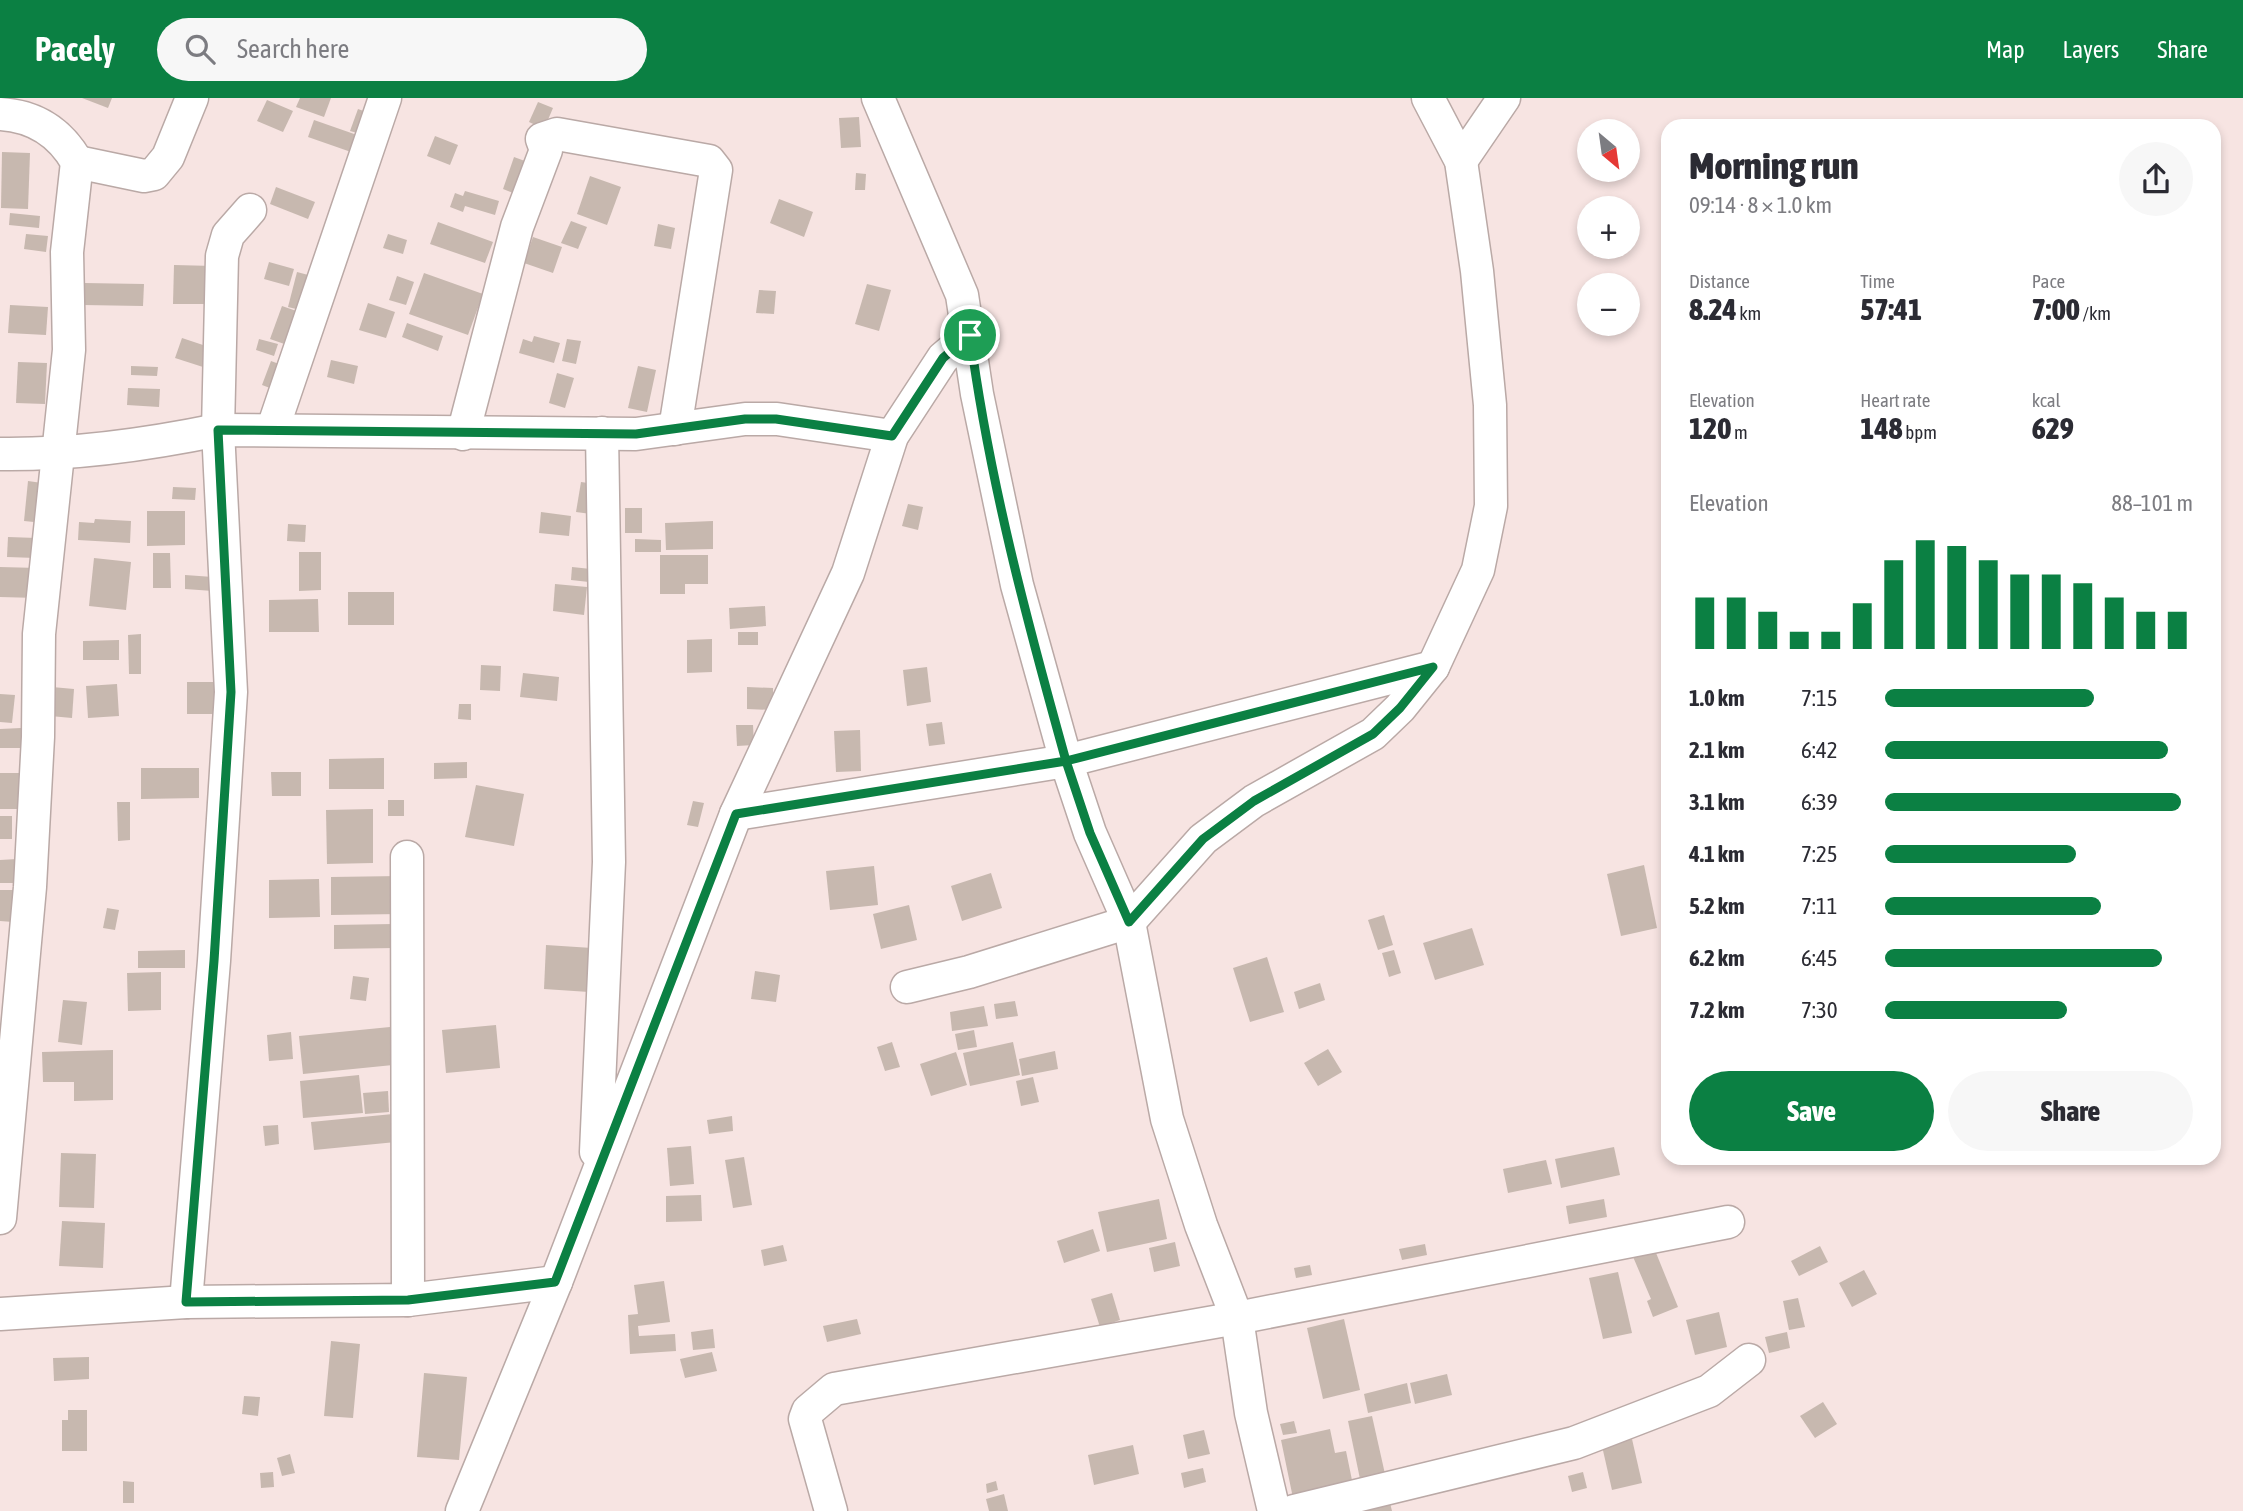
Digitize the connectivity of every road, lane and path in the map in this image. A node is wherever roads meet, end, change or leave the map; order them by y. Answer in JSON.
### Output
{"nodes":[{"id":1,"x":192,"y":98,"type":"edge"},
{"id":2,"x":385,"y":98,"type":"edge"},
{"id":3,"x":878,"y":98,"type":"edge"},
{"id":4,"x":1429,"y":98,"type":"edge"},
{"id":5,"x":1504,"y":98,"type":"edge"},
{"id":6,"x":0,"y":114,"type":"edge"},
{"id":7,"x":1461,"y":161,"type":"junction"},
{"id":8,"x":77,"y":162,"type":"junction"},
{"id":9,"x":250,"y":210,"type":"dead end"},
{"id":10,"x":970,"y":335,"type":"junction"},
{"id":11,"x":923,"y":388,"type":"junction"},
{"id":12,"x":978,"y":394,"type":"junction"},
{"id":13,"x":273,"y":428,"type":"junction"},
{"id":14,"x":675,"y":429,"type":"junction"},
{"id":15,"x":218,"y":430,"type":"junction"},
{"id":16,"x":602,"y":433,"type":"junction"},
{"id":17,"x":463,"y":434,"type":"junction"},
{"id":18,"x":892,"y":436,"type":"junction"},
{"id":19,"x":0,"y":454,"type":"edge"},
{"id":20,"x":56,"y":455,"type":"junction"},
{"id":21,"x":1433,"y":667,"type":"junction"},
{"id":22,"x":1066,"y":761,"type":"junction"},
{"id":23,"x":736,"y":814,"type":"junction"},
{"id":24,"x":407,"y":858,"type":"dead end"},
{"id":25,"x":1129,"y":922,"type":"junction"},
{"id":26,"x":907,"y":987,"type":"dead end"},
{"id":27,"x":595,"y":1179,"type":"junction"},
{"id":28,"x":0,"y":1218,"type":"edge"},
{"id":29,"x":1728,"y":1223,"type":"dead end"},
{"id":30,"x":555,"y":1282,"type":"junction"},
{"id":31,"x":408,"y":1300,"type":"junction"},
{"id":32,"x":186,"y":1302,"type":"junction"},
{"id":33,"x":0,"y":1314,"type":"edge"},
{"id":34,"x":1237,"y":1318,"type":"junction"},
{"id":35,"x":1749,"y":1360,"type":"dead end"},
{"id":36,"x":462,"y":1511,"type":"edge"},
{"id":37,"x":831,"y":1511,"type":"edge"},
{"id":38,"x":1274,"y":1511,"type":"edge"},
{"id":39,"x":1294,"y":1511,"type":"edge"}],
"edges":[{"from":1,"to":8,"type":"street"},
{"from":2,"to":13,"type":"street"},
{"from":3,"to":10,"type":"street"},
{"from":4,"to":7,"type":"street"},
{"from":5,"to":7,"type":"street"},
{"from":6,"to":8,"type":"street"},
{"from":7,"to":21,"type":"street"},
{"from":8,"to":20,"type":"street"},
{"from":9,"to":15,"type":"street"},
{"from":10,"to":11,"type":"street"},
{"from":10,"to":12,"type":"street"},
{"from":11,"to":12,"type":"street"},
{"from":11,"to":18,"type":"street"},
{"from":12,"to":22,"type":"street"},
{"from":13,"to":15,"type":"street"},
{"from":13,"to":17,"type":"street"},
{"from":14,"to":16,"type":"street"},
{"from":14,"to":17,"type":"street"},
{"from":14,"to":18,"type":"street"},
{"from":15,"to":20,"type":"street"},
{"from":15,"to":32,"type":"street"},
{"from":16,"to":17,"type":"street"},
{"from":16,"to":27,"type":"street"},
{"from":18,"to":23,"type":"street"},
{"from":19,"to":20,"type":"street"},
{"from":20,"to":28,"type":"street"},
{"from":21,"to":22,"type":"street"},
{"from":21,"to":25,"type":"street"},
{"from":22,"to":23,"type":"street"},
{"from":22,"to":25,"type":"street"},
{"from":23,"to":27,"type":"street"},
{"from":24,"to":31,"type":"street"},
{"from":25,"to":26,"type":"street"},
{"from":25,"to":34,"type":"street"},
{"from":27,"to":30,"type":"street"},
{"from":29,"to":34,"type":"street"},
{"from":30,"to":31,"type":"street"},
{"from":30,"to":36,"type":"street"},
{"from":31,"to":32,"type":"street"},
{"from":32,"to":33,"type":"street"},
{"from":34,"to":37,"type":"street"},
{"from":34,"to":38,"type":"street"},
{"from":35,"to":39,"type":"street"}]}
